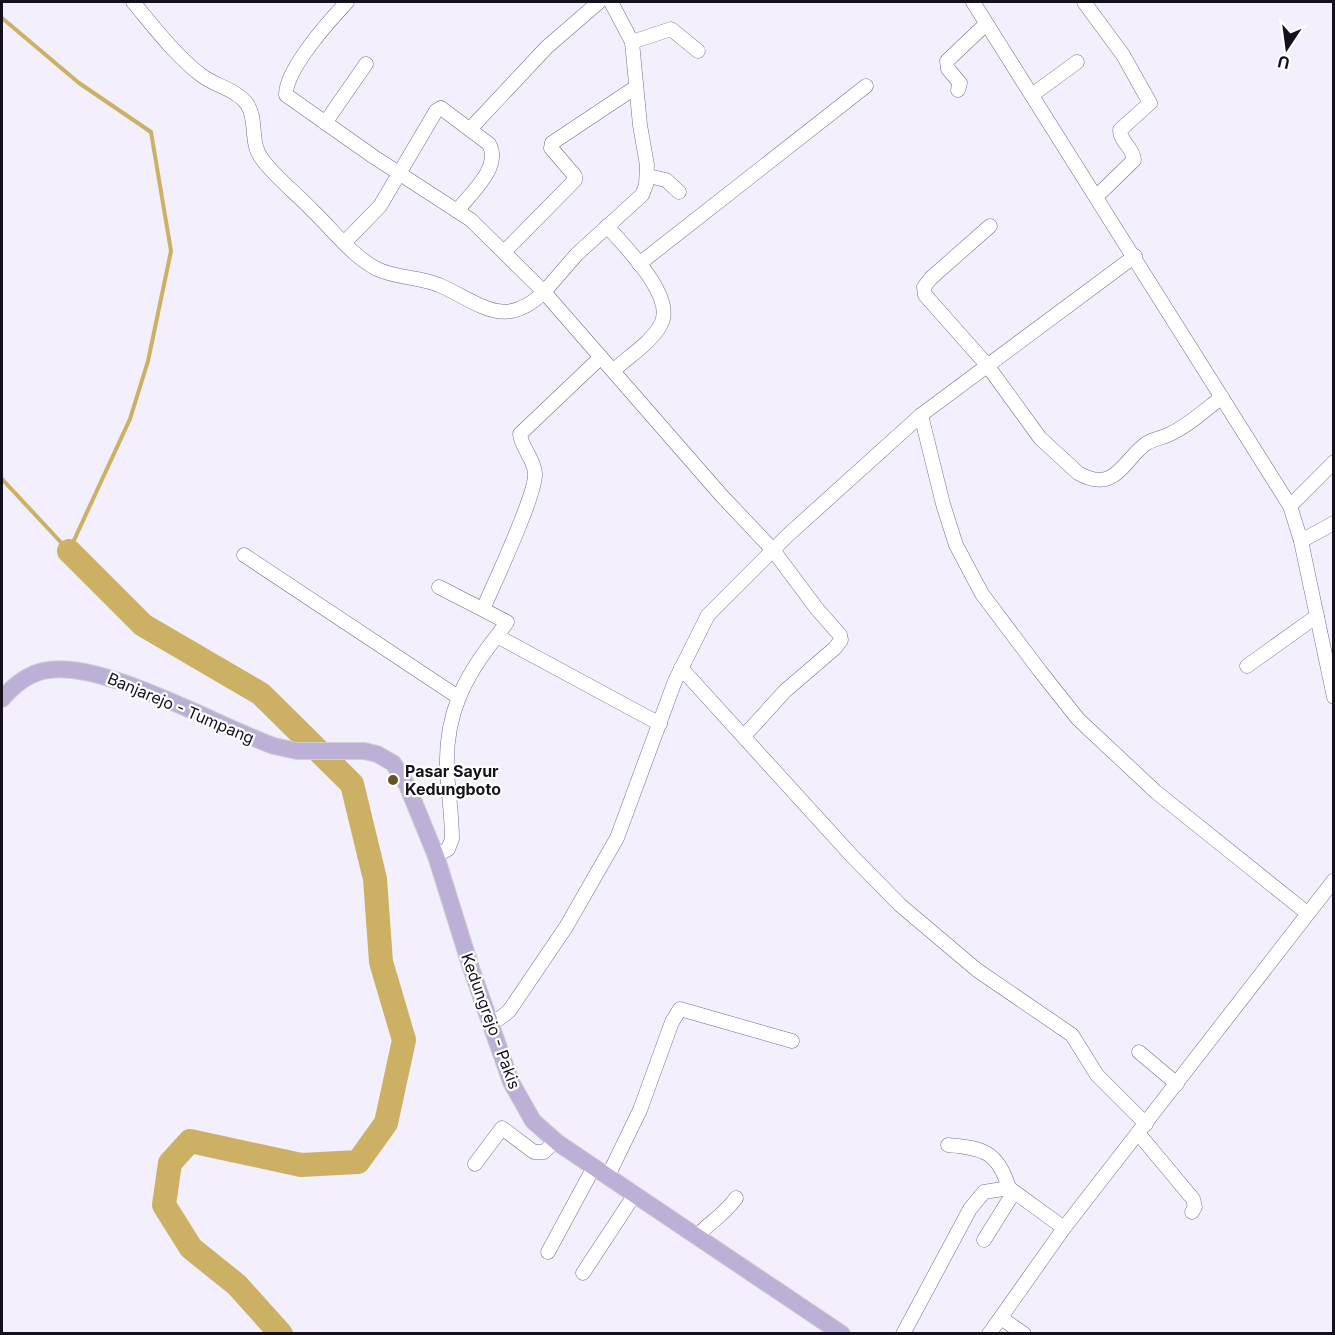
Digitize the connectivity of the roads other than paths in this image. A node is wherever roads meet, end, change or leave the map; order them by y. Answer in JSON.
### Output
{"nodes":[{"id":1,"x":133,"y":2,"type":"edge"},
{"id":2,"x":347,"y":2,"type":"edge"},
{"id":3,"x":600,"y":2,"type":"edge"},
{"id":4,"x":611,"y":2,"type":"edge"},
{"id":5,"x":973,"y":2,"type":"edge"},
{"id":6,"x":1084,"y":2,"type":"edge"},
{"id":7,"x":986,"y":24,"type":"junction"},
{"id":8,"x":632,"y":42,"type":"junction"},
{"id":9,"x":698,"y":51,"type":"dead end"},
{"id":10,"x":1077,"y":62,"type":"dead end"},
{"id":11,"x":366,"y":64,"type":"dead end"},
{"id":12,"x":866,"y":86,"type":"dead end"},
{"id":13,"x":636,"y":87,"type":"junction"},
{"id":14,"x":958,"y":90,"type":"dead end"},
{"id":15,"x":1032,"y":95,"type":"junction"},
{"id":16,"x":325,"y":123,"type":"junction"},
{"id":17,"x":470,"y":129,"type":"junction"},
{"id":18,"x":399,"y":174,"type":"junction"},
{"id":19,"x":648,"y":176,"type":"junction"},
{"id":20,"x":679,"y":192,"type":"dead end"},
{"id":21,"x":1097,"y":196,"type":"junction"},
{"id":22,"x":458,"y":211,"type":"junction"},
{"id":23,"x":607,"y":226,"type":"junction"},
{"id":24,"x":990,"y":226,"type":"dead end"},
{"id":25,"x":344,"y":243,"type":"junction"},
{"id":26,"x":505,"y":251,"type":"junction"},
{"id":27,"x":1135,"y":256,"type":"junction"},
{"id":28,"x":639,"y":264,"type":"junction"},
{"id":29,"x":544,"y":292,"type":"junction"},
{"id":30,"x":601,"y":357,"type":"junction"},
{"id":31,"x":987,"y":365,"type":"junction"},
{"id":32,"x":614,"y":370,"type":"junction"},
{"id":33,"x":1222,"y":398,"type":"junction"},
{"id":34,"x":921,"y":415,"type":"junction"},
{"id":35,"x":1334,"y":462,"type":"edge"},
{"id":36,"x":1290,"y":507,"type":"junction"},
{"id":37,"x":1334,"y":523,"type":"edge"},
{"id":38,"x":1301,"y":542,"type":"junction"},
{"id":39,"x":773,"y":550,"type":"junction"},
{"id":40,"x":244,"y":555,"type":"dead end"},
{"id":41,"x":438,"y":587,"type":"dead end"},
{"id":42,"x":483,"y":609,"type":"junction"},
{"id":43,"x":1317,"y":616,"type":"junction"},
{"id":44,"x":497,"y":636,"type":"junction"},
{"id":45,"x":1247,"y":666,"type":"dead end"},
{"id":46,"x":1331,"y":673,"type":"edge"},
{"id":47,"x":679,"y":674,"type":"junction"},
{"id":48,"x":458,"y":697,"type":"junction"},
{"id":49,"x":1334,"y":698,"type":"edge"},
{"id":50,"x":2,"y":699,"type":"edge"},
{"id":51,"x":660,"y":724,"type":"junction"},
{"id":52,"x":744,"y":736,"type":"junction"},
{"id":53,"x":297,"y":751,"type":"joint"},
{"id":54,"x":436,"y":856,"type":"junction"},
{"id":55,"x":1334,"y":880,"type":"edge"},
{"id":56,"x":1307,"y":913,"type":"junction"},
{"id":57,"x":489,"y":1018,"type":"junction"},
{"id":58,"x":792,"y":1041,"type":"dead end"},
{"id":59,"x":1139,"y":1052,"type":"dead end"},
{"id":60,"x":1177,"y":1084,"type":"junction"},
{"id":61,"x":1142,"y":1128,"type":"junction"},
{"id":62,"x":556,"y":1140,"type":"junction"},
{"id":63,"x":948,"y":1145,"type":"dead end"},
{"id":64,"x":475,"y":1164,"type":"dead end"},
{"id":65,"x":601,"y":1171,"type":"junction"},
{"id":66,"x":1011,"y":1190,"type":"junction"},
{"id":67,"x":635,"y":1194,"type":"junction"},
{"id":68,"x":736,"y":1198,"type":"dead end"},
{"id":69,"x":1192,"y":1212,"type":"dead end"},
{"id":70,"x":1064,"y":1228,"type":"junction"},
{"id":71,"x":697,"y":1236,"type":"junction"},
{"id":72,"x":984,"y":1240,"type":"dead end"},
{"id":73,"x":548,"y":1252,"type":"dead end"},
{"id":74,"x":583,"y":1273,"type":"dead end"},
{"id":75,"x":1001,"y":1318,"type":"junction"},
{"id":76,"x":842,"y":1334,"type":"edge"},
{"id":77,"x":903,"y":1334,"type":"edge"},
{"id":78,"x":989,"y":1334,"type":"edge"},
{"id":79,"x":1024,"y":1334,"type":"edge"}],
"edges":[{"from":1,"to":25,"type":"street"},
{"from":2,"to":16,"type":"street"},
{"from":3,"to":17,"type":"street"},
{"from":4,"to":8,"type":"street"},
{"from":5,"to":7,"type":"street"},
{"from":6,"to":21,"type":"street"},
{"from":7,"to":14,"type":"street"},
{"from":7,"to":15,"type":"street"},
{"from":8,"to":9,"type":"street"},
{"from":8,"to":13,"type":"street"},
{"from":10,"to":15,"type":"street"},
{"from":11,"to":16,"type":"street"},
{"from":12,"to":28,"type":"street"},
{"from":13,"to":19,"type":"street"},
{"from":13,"to":26,"type":"street"},
{"from":15,"to":21,"type":"street"},
{"from":16,"to":18,"type":"street"},
{"from":17,"to":18,"type":"street"},
{"from":17,"to":22,"type":"street"},
{"from":18,"to":22,"type":"street"},
{"from":18,"to":25,"type":"street"},
{"from":19,"to":20,"type":"street"},
{"from":19,"to":23,"type":"street"},
{"from":21,"to":27,"type":"street"},
{"from":22,"to":26,"type":"street"},
{"from":23,"to":28,"type":"street"},
{"from":23,"to":29,"type":"street"},
{"from":24,"to":31,"type":"street"},
{"from":25,"to":29,"type":"street"},
{"from":26,"to":29,"type":"street"},
{"from":27,"to":31,"type":"street"},
{"from":27,"to":33,"type":"street"},
{"from":28,"to":32,"type":"street"},
{"from":29,"to":30,"type":"street"},
{"from":30,"to":32,"type":"street"},
{"from":30,"to":42,"type":"street"},
{"from":31,"to":33,"type":"street"},
{"from":31,"to":34,"type":"street"},
{"from":32,"to":39,"type":"street"},
{"from":33,"to":36,"type":"street"},
{"from":34,"to":39,"type":"street"},
{"from":34,"to":56,"type":"street"},
{"from":35,"to":36,"type":"street"},
{"from":36,"to":38,"type":"street"},
{"from":37,"to":38,"type":"street"},
{"from":38,"to":43,"type":"street"},
{"from":39,"to":47,"type":"street"},
{"from":39,"to":52,"type":"street"},
{"from":40,"to":48,"type":"street"},
{"from":41,"to":42,"type":"street"},
{"from":42,"to":44,"type":"street"},
{"from":43,"to":45,"type":"street"},
{"from":43,"to":46,"type":"street"},
{"from":44,"to":48,"type":"street"},
{"from":44,"to":51,"type":"street"},
{"from":46,"to":49,"type":"street"},
{"from":47,"to":51,"type":"street"},
{"from":47,"to":52,"type":"street"},
{"from":48,"to":54,"type":"street"},
{"from":50,"to":53,"type":"main road","name":"Banjarejo - Tumpang"},
{"from":51,"to":57,"type":"street"},
{"from":52,"to":61,"type":"street"},
{"from":53,"to":54,"type":"main road","name":"Kedungrejo - Pakis"},
{"from":54,"to":57,"type":"main road","name":"Kedungrejo - Pakis"},
{"from":55,"to":56,"type":"street"},
{"from":56,"to":60,"type":"street"},
{"from":57,"to":62,"type":"main road","name":"Kedungrejo - Pakis"},
{"from":58,"to":65,"type":"street"},
{"from":59,"to":60,"type":"street"},
{"from":60,"to":61,"type":"street"},
{"from":61,"to":69,"type":"street"},
{"from":61,"to":70,"type":"street"},
{"from":62,"to":64,"type":"street"},
{"from":62,"to":65,"type":"main road","name":"Kedungrejo - Pakis"},
{"from":63,"to":66,"type":"street"},
{"from":65,"to":67,"type":"main road","name":"Kedungrejo - Pakis"},
{"from":65,"to":73,"type":"street"},
{"from":66,"to":70,"type":"street"},
{"from":66,"to":72,"type":"street"},
{"from":66,"to":77,"type":"street"},
{"from":67,"to":71,"type":"main road","name":"Kedungrejo - Pakis"},
{"from":67,"to":74,"type":"street"},
{"from":68,"to":71,"type":"street"},
{"from":70,"to":75,"type":"street"},
{"from":71,"to":76,"type":"main road","name":"Kedungrejo - Pakis"},
{"from":75,"to":78,"type":"street"},
{"from":75,"to":79,"type":"street"}]}
